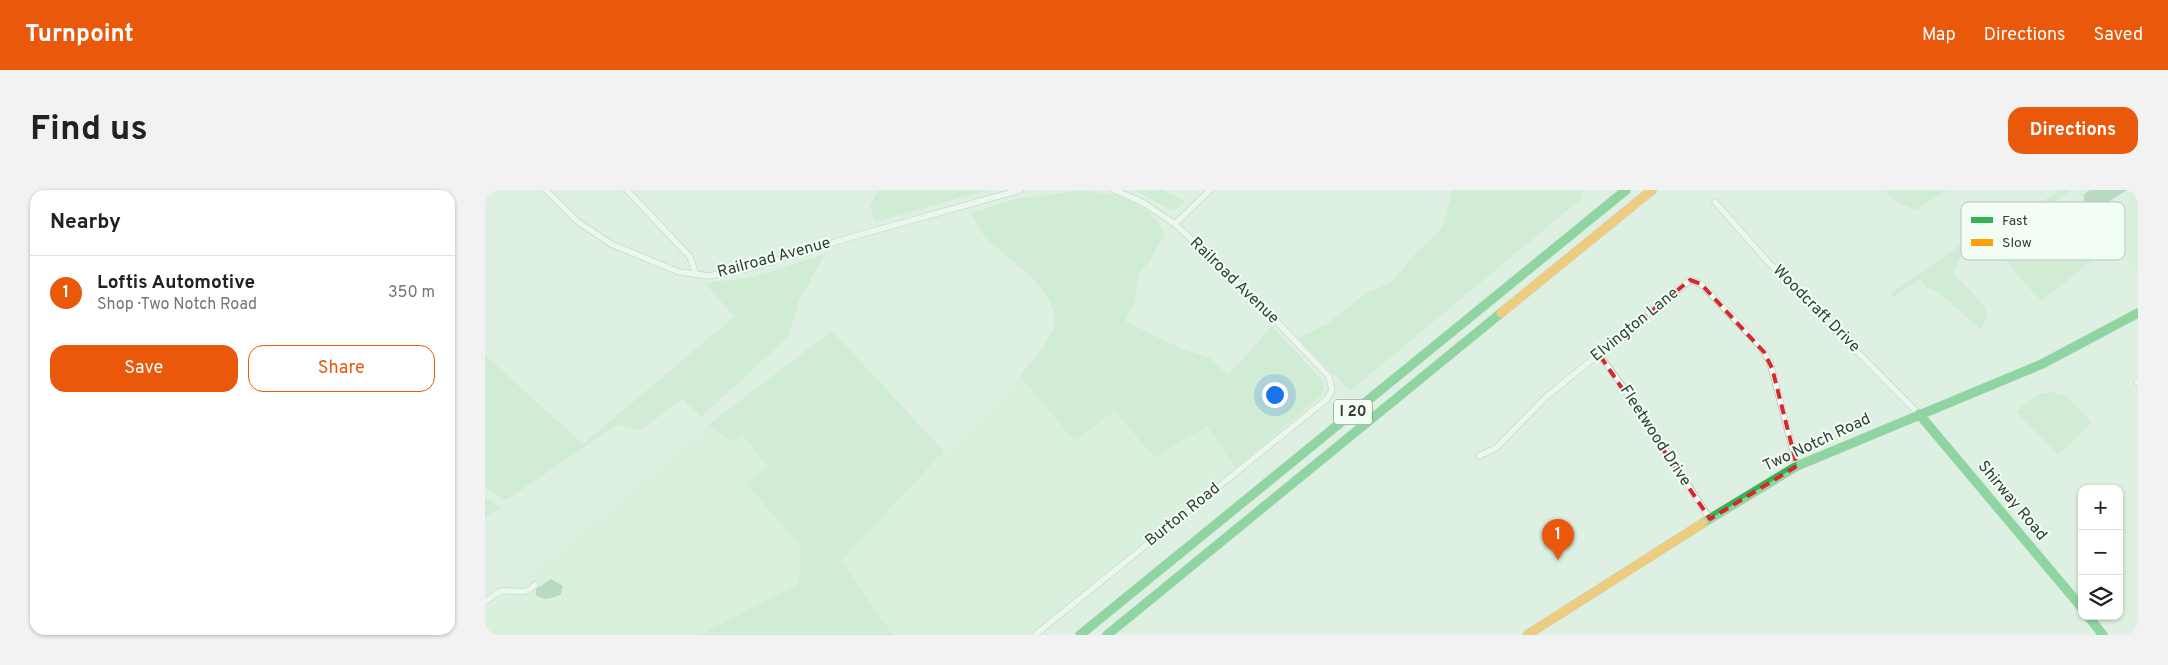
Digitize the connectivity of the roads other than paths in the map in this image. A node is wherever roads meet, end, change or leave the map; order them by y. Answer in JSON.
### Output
{"nodes":[{"id":1,"x":546,"y":190,"type":"edge"},
{"id":2,"x":627,"y":190,"type":"edge"},
{"id":3,"x":1020,"y":190,"type":"edge"},
{"id":4,"x":1114,"y":190,"type":"edge"},
{"id":5,"x":1210,"y":190,"type":"edge"},
{"id":6,"x":1626,"y":190,"type":"edge"},
{"id":7,"x":1652,"y":190,"type":"edge"},
{"id":8,"x":1715,"y":202,"type":"dead end"},
{"id":9,"x":1175,"y":224,"type":"junction"},
{"id":10,"x":696,"y":274,"type":"junction"},
{"id":11,"x":2138,"y":313,"type":"edge"},
{"id":12,"x":1599,"y":354,"type":"junction"},
{"id":13,"x":1330,"y":394,"type":"joint"},
{"id":14,"x":1919,"y":414,"type":"junction"},
{"id":15,"x":1479,"y":456,"type":"dead end"},
{"id":16,"x":1797,"y":466,"type":"junction"},
{"id":17,"x":1709,"y":519,"type":"junction"},
{"id":18,"x":535,"y":585,"type":"dead end"},
{"id":19,"x":485,"y":602,"type":"edge"},
{"id":20,"x":2078,"y":603,"type":"edge"},
{"id":21,"x":2091,"y":620,"type":"edge"},
{"id":22,"x":1035,"y":635,"type":"edge"},
{"id":23,"x":1081,"y":635,"type":"edge"},
{"id":24,"x":1107,"y":635,"type":"edge"},
{"id":25,"x":1527,"y":635,"type":"edge"},
{"id":26,"x":2103,"y":635,"type":"edge"}],
"edges":[{"from":1,"to":10,"type":"street","name":"Railroad Avenue"},
{"from":2,"to":10,"type":"street"},
{"from":3,"to":10,"type":"street","name":"Railroad Avenue"},
{"from":4,"to":9,"type":"street","name":"Railroad Avenue"},
{"from":5,"to":9,"type":"street"},
{"from":6,"to":23,"type":"main road","number":"I 20"},
{"from":7,"to":24,"type":"main road","number":"I 20"},
{"from":8,"to":14,"type":"street","name":"Woodcraft Drive"},
{"from":9,"to":13,"type":"street","name":"Railroad Avenue"},
{"from":11,"to":14,"type":"main road","name":"Two Notch Road"},
{"from":12,"to":15,"type":"street","name":"Elvington Lane"},
{"from":12,"to":16,"type":"street","name":"Elvington Lane"},
{"from":12,"to":17,"type":"street","name":"Fleetwood Drive"},
{"from":13,"to":22,"type":"street","name":"Burton Road"},
{"from":14,"to":16,"type":"main road","name":"Two Notch Road"},
{"from":14,"to":20,"type":"main road","name":"Shirway Road"},
{"from":16,"to":17,"type":"main road","name":"Two Notch Road"},
{"from":17,"to":25,"type":"main road","name":"Two Notch Road"},
{"from":18,"to":19,"type":"street"},
{"from":21,"to":26,"type":"main road"}]}
